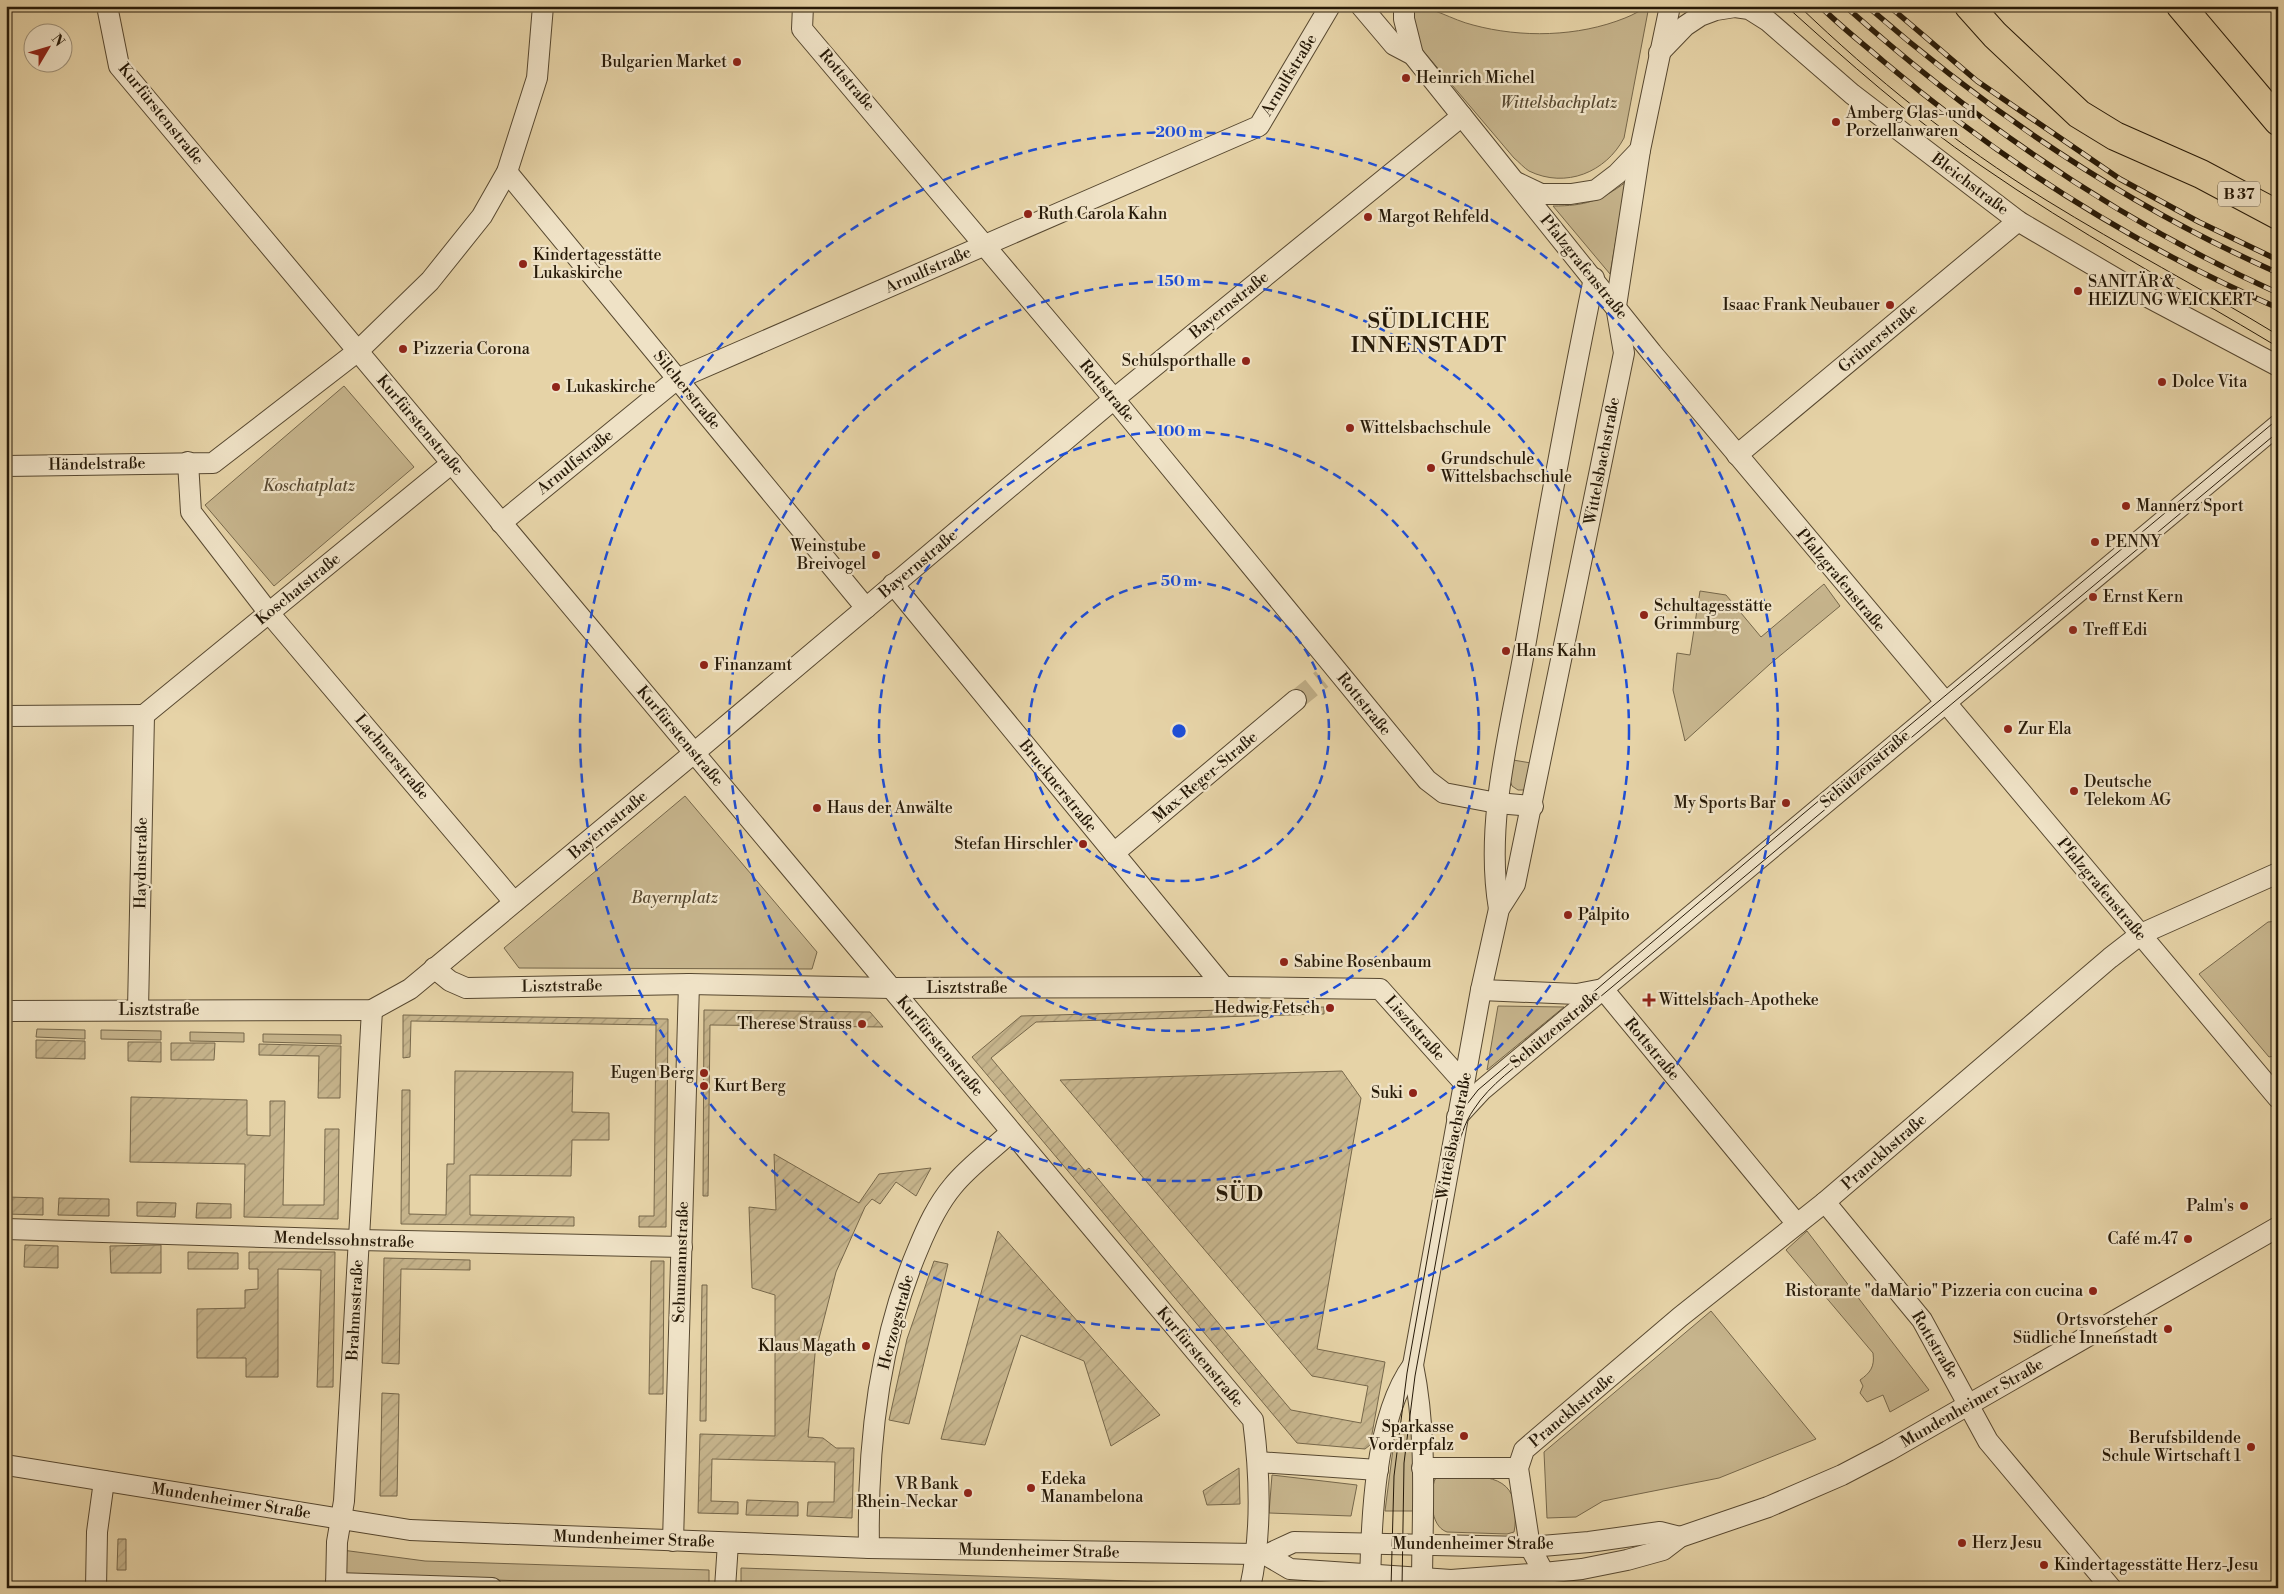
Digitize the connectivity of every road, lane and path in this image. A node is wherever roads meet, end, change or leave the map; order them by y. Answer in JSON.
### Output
{"nodes":[{"id":1,"x":107,"y":6,"type":"edge"},
{"id":2,"x":543,"y":6,"type":"edge"},
{"id":3,"x":803,"y":6,"type":"edge"},
{"id":4,"x":1330,"y":6,"type":"edge"},
{"id":5,"x":1361,"y":6,"type":"edge"},
{"id":6,"x":1404,"y":6,"type":"edge"},
{"id":7,"x":1670,"y":6,"type":"edge"},
{"id":8,"x":1969,"y":6,"type":"edge"},
{"id":9,"x":2180,"y":6,"type":"edge"},
{"id":10,"x":1659,"y":52,"type":"junction"},
{"id":11,"x":1413,"y":55,"type":"junction"},
{"id":12,"x":1462,"y":116,"type":"junction"},
{"id":13,"x":2278,"y":121,"type":"edge"},
{"id":14,"x":1640,"y":150,"type":"junction"},
{"id":15,"x":507,"y":172,"type":"junction"},
{"id":16,"x":1516,"y":182,"type":"junction"},
{"id":17,"x":2278,"y":215,"type":"edge"},
{"id":18,"x":2018,"y":221,"type":"junction"},
{"id":19,"x":985,"y":244,"type":"junction"},
{"id":20,"x":1594,"y":278,"type":"junction"},
{"id":21,"x":1616,"y":306,"type":"junction"},
{"id":22,"x":358,"y":351,"type":"junction"},
{"id":23,"x":2278,"y":366,"type":"edge"},
{"id":24,"x":677,"y":378,"type":"junction"},
{"id":25,"x":1114,"y":399,"type":"junction"},
{"id":26,"x":2278,"y":425,"type":"edge"},
{"id":27,"x":1737,"y":455,"type":"junction"},
{"id":28,"x":188,"y":462,"type":"junction"},
{"id":29,"x":452,"y":463,"type":"junction"},
{"id":30,"x":6,"y":466,"type":"edge"},
{"id":31,"x":502,"y":523,"type":"junction"},
{"id":32,"x":893,"y":584,"type":"junction"},
{"id":33,"x":866,"y":608,"type":"junction"},
{"id":34,"x":269,"y":613,"type":"junction"},
{"id":35,"x":1296,"y":700,"type":"tunnel mouth"},
{"id":36,"x":1944,"y":703,"type":"junction"},
{"id":37,"x":6,"y":716,"type":"edge"},
{"id":38,"x":144,"y":716,"type":"junction"},
{"id":39,"x":694,"y":753,"type":"junction"},
{"id":40,"x":1497,"y":804,"type":"junction"},
{"id":41,"x":1533,"y":806,"type":"junction"},
{"id":42,"x":1114,"y":853,"type":"junction"},
{"id":43,"x":2278,"y":874,"type":"edge"},
{"id":44,"x":514,"y":902,"type":"junction"},
{"id":45,"x":1499,"y":909,"type":"junction"},
{"id":46,"x":2141,"y":934,"type":"junction"},
{"id":47,"x":434,"y":968,"type":"junction"},
{"id":48,"x":689,"y":984,"type":"junction"},
{"id":49,"x":1224,"y":987,"type":"junction"},
{"id":50,"x":891,"y":988,"type":"junction"},
{"id":51,"x":1603,"y":989,"type":"junction"},
{"id":52,"x":1481,"y":990,"type":"junction"},
{"id":53,"x":138,"y":1010,"type":"junction"},
{"id":54,"x":372,"y":1010,"type":"junction"},
{"id":55,"x":6,"y":1011,"type":"edge"},
{"id":56,"x":1464,"y":1083,"type":"junction"},
{"id":57,"x":2278,"y":1098,"type":"edge"},
{"id":58,"x":1457,"y":1118,"type":"junction"},
{"id":59,"x":1011,"y":1132,"type":"junction"},
{"id":60,"x":1825,"y":1202,"type":"junction"},
{"id":61,"x":1797,"y":1224,"type":"junction"},
{"id":62,"x":2278,"y":1227,"type":"edge"},
{"id":63,"x":6,"y":1229,"type":"edge"},
{"id":64,"x":359,"y":1240,"type":"junction"},
{"id":65,"x":682,"y":1247,"type":"junction"},
{"id":66,"x":1413,"y":1364,"type":"junction"},
{"id":67,"x":1969,"y":1405,"type":"junction"},
{"id":68,"x":1258,"y":1462,"type":"junction"},
{"id":69,"x":6,"y":1465,"type":"edge"},
{"id":70,"x":1422,"y":1468,"type":"junction"},
{"id":71,"x":1518,"y":1468,"type":"junction"},
{"id":72,"x":1378,"y":1470,"type":"junction"},
{"id":73,"x":104,"y":1481,"type":"junction"},
{"id":74,"x":341,"y":1520,"type":"junction"},
{"id":75,"x":1680,"y":1536,"type":"junction"},
{"id":76,"x":673,"y":1541,"type":"junction"},
{"id":77,"x":728,"y":1543,"type":"junction"},
{"id":78,"x":1371,"y":1543,"type":"junction"},
{"id":79,"x":1422,"y":1544,"type":"junction"},
{"id":80,"x":1530,"y":1547,"type":"junction"},
{"id":81,"x":869,"y":1548,"type":"junction"},
{"id":82,"x":1261,"y":1554,"type":"junction"},
{"id":83,"x":1545,"y":1581,"type":"edge"},
{"id":84,"x":1370,"y":1582,"type":"edge"},
{"id":85,"x":1422,"y":1583,"type":"edge"},
{"id":86,"x":336,"y":1586,"type":"edge"},
{"id":87,"x":96,"y":1588,"type":"edge"},
{"id":88,"x":492,"y":1588,"type":"edge"},
{"id":89,"x":725,"y":1588,"type":"edge"},
{"id":90,"x":1250,"y":1588,"type":"edge"},
{"id":91,"x":2111,"y":1588,"type":"edge"}],
"edges":[{"from":1,"to":22,"type":"street","name":"Kurfürstenstraße"},
{"from":2,"to":15,"type":"street"},
{"from":3,"to":19,"type":"street","name":"Rottstraße"},
{"from":4,"to":19,"type":"street","name":"Arnulfstraße"},
{"from":5,"to":11,"type":"street","name":"Pfalzgrafenstraße"},
{"from":6,"to":11,"type":"street","name":"Pfalzgrafenstraße"},
{"from":7,"to":10,"type":"street","name":"Wittelsbachstraße"},
{"from":8,"to":17,"type":"highway","number":"B 37"},
{"from":9,"to":13,"type":"highway"},
{"from":10,"to":14,"type":"street","name":"Wittelsbachstraße"},
{"from":10,"to":18,"type":"street","name":"Bleichstraße"},
{"from":11,"to":12,"type":"street","name":"Pfalzgrafenstraße"},
{"from":12,"to":16,"type":"street","name":"Pfalzgrafenstraße"},
{"from":12,"to":25,"type":"street","name":"Bayernstraße"},
{"from":14,"to":16,"type":"street"},
{"from":14,"to":21,"type":"street","name":"Wittelsbachstraße"},
{"from":15,"to":22,"type":"street"},
{"from":15,"to":24,"type":"street","name":"Silcherstraße"},
{"from":16,"to":20,"type":"street","name":"Pfalzgrafenstraße"},
{"from":18,"to":23,"type":"street","name":"Bleichstraße"},
{"from":18,"to":27,"type":"street","name":"Grünerstraße"},
{"from":19,"to":24,"type":"street","name":"Arnulfstraße"},
{"from":19,"to":25,"type":"street","name":"Rottstraße"},
{"from":20,"to":21,"type":"street","name":"Pfalzgrafenstraße"},
{"from":20,"to":40,"type":"street","name":"Wittelsbachstraße"},
{"from":21,"to":27,"type":"street","name":"Pfalzgrafenstraße"},
{"from":21,"to":41,"type":"street","name":"Wittelsbachstraße"},
{"from":22,"to":28,"type":"street"},
{"from":22,"to":29,"type":"street","name":"Kurfürstenstraße"},
{"from":24,"to":31,"type":"street","name":"Arnulfstraße"},
{"from":24,"to":33,"type":"street","name":"Silcherstraße"},
{"from":25,"to":32,"type":"street","name":"Bayernstraße"},
{"from":25,"to":40,"type":"street","name":"Rottstraße"},
{"from":26,"to":36,"type":"street","name":"Schützenstraße"},
{"from":27,"to":36,"type":"street","name":"Pfalzgrafenstraße"},
{"from":28,"to":30,"type":"street","name":"Händelstraße"},
{"from":28,"to":34,"type":"street"},
{"from":29,"to":31,"type":"street","name":"Kurfürstenstraße"},
{"from":29,"to":34,"type":"street","name":"Koschatstraße"},
{"from":31,"to":39,"type":"street","name":"Kurfürstenstraße"},
{"from":32,"to":33,"type":"street","name":"Bayernstraße"},
{"from":32,"to":42,"type":"street","name":"Brucknerstraße"},
{"from":33,"to":39,"type":"street","name":"Bayernstraße"},
{"from":34,"to":38,"type":"street","name":"Koschatstraße"},
{"from":34,"to":44,"type":"street","name":"Lachnerstraße"},
{"from":35,"to":42,"type":"street","name":"Max-Reger-Straße"},
{"from":36,"to":46,"type":"street","name":"Pfalzgrafenstraße"},
{"from":36,"to":51,"type":"street","name":"Schützenstraße"},
{"from":37,"to":38,"type":"street"},
{"from":38,"to":53,"type":"street","name":"Haydnstraße"},
{"from":39,"to":44,"type":"street","name":"Bayernstraße"},
{"from":39,"to":50,"type":"street","name":"Kurfürstenstraße"},
{"from":40,"to":41,"type":"street","name":"Rottstraße"},
{"from":40,"to":45,"type":"street","name":"Wittelsbachstraße"},
{"from":41,"to":45,"type":"street","name":"Wittelsbachstraße"},
{"from":42,"to":49,"type":"street","name":"Brucknerstraße"},
{"from":43,"to":46,"type":"street","name":"Pranckhstraße"},
{"from":44,"to":47,"type":"street","name":"Bayernstraße"},
{"from":45,"to":52,"type":"street","name":"Wittelsbachstraße"},
{"from":46,"to":57,"type":"street","name":"Pfalzgrafenstraße"},
{"from":46,"to":60,"type":"street","name":"Pranckhstraße"},
{"from":47,"to":48,"type":"street","name":"Lisztstraße"},
{"from":47,"to":54,"type":"street","name":"Bayernstraße"},
{"from":48,"to":50,"type":"street","name":"Lisztstraße"},
{"from":48,"to":65,"type":"street","name":"Schumannstraße"},
{"from":49,"to":50,"type":"street","name":"Lisztstraße"},
{"from":49,"to":56,"type":"street","name":"Lisztstraße"},
{"from":50,"to":59,"type":"street","name":"Kurfürstenstraße"},
{"from":51,"to":52,"type":"street"},
{"from":51,"to":58,"type":"street","name":"Schützenstraße"},
{"from":51,"to":61,"type":"street","name":"Rottstraße"},
{"from":52,"to":56,"type":"street","name":"Wittelsbachstraße"},
{"from":53,"to":54,"type":"street","name":"Lisztstraße"},
{"from":53,"to":55,"type":"street","name":"Lisztstraße"},
{"from":54,"to":64,"type":"street","name":"Brahmsstraße"},
{"from":56,"to":58,"type":"street","name":"Wittelsbachstraße"},
{"from":58,"to":66,"type":"street","name":"Wittelsbachstraße"},
{"from":59,"to":68,"type":"street","name":"Kurfürstenstraße"},
{"from":59,"to":81,"type":"street","name":"Herzogstraße"},
{"from":60,"to":61,"type":"street","name":"Pranckhstraße"},
{"from":60,"to":67,"type":"street","name":"Rottstraße"},
{"from":61,"to":71,"type":"street","name":"Pranckhstraße"},
{"from":62,"to":67,"type":"street","name":"Mundenheimer Straße"},
{"from":63,"to":64,"type":"street","name":"Mendelssohnstraße"},
{"from":64,"to":65,"type":"street","name":"Mendelssohnstraße"},
{"from":64,"to":74,"type":"street","name":"Brahmsstraße"},
{"from":65,"to":76,"type":"street","name":"Schumannstraße"},
{"from":66,"to":70,"type":"street","name":"Wittelsbachstraße"},
{"from":66,"to":72,"type":"street","name":"Wittelsbachstraße"},
{"from":67,"to":75,"type":"street","name":"Mundenheimer Straße"},
{"from":67,"to":91,"type":"street","name":"Rottstraße"},
{"from":68,"to":72,"type":"street"},
{"from":68,"to":82,"type":"street","name":"Kurfürstenstraße"},
{"from":69,"to":73,"type":"street","name":"Mundenheimer Straße"},
{"from":70,"to":71,"type":"street"},
{"from":70,"to":79,"type":"street","name":"Wittelsbachstraße"},
{"from":71,"to":80,"type":"street"},
{"from":72,"to":78,"type":"street","name":"Wittelsbachstraße"},
{"from":73,"to":74,"type":"street","name":"Mundenheimer Straße"},
{"from":73,"to":87,"type":"street"},
{"from":74,"to":76,"type":"street","name":"Mundenheimer Straße"},
{"from":74,"to":86,"type":"street","name":"Brahmsstraße"},
{"from":75,"to":80,"type":"street","name":"Mundenheimer Straße"},
{"from":75,"to":83,"type":"street","name":"Mundenheimer Straße"},
{"from":76,"to":77,"type":"street","name":"Mundenheimer Straße"},
{"from":77,"to":81,"type":"street","name":"Mundenheimer Straße"},
{"from":77,"to":89,"type":"street"},
{"from":78,"to":79,"type":"street","name":"Mundenheimer Straße"},
{"from":78,"to":82,"type":"street","name":"Mundenheimer Straße"},
{"from":78,"to":84,"type":"street","name":"Wittelsbachstraße"},
{"from":79,"to":80,"type":"street","name":"Mundenheimer Straße"},
{"from":79,"to":85,"type":"street","name":"Wittelsbachstraße"},
{"from":80,"to":83,"type":"street"},
{"from":81,"to":82,"type":"street","name":"Mundenheimer Straße"},
{"from":82,"to":84,"type":"street","name":"Mundenheimer Straße"},
{"from":82,"to":90,"type":"street","name":"Kurfürstenstraße"},
{"from":83,"to":85,"type":"street","name":"Mundenheimer Straße"},
{"from":84,"to":85,"type":"street","name":"Mundenheimer Straße"},
{"from":86,"to":88,"type":"street"}]}
